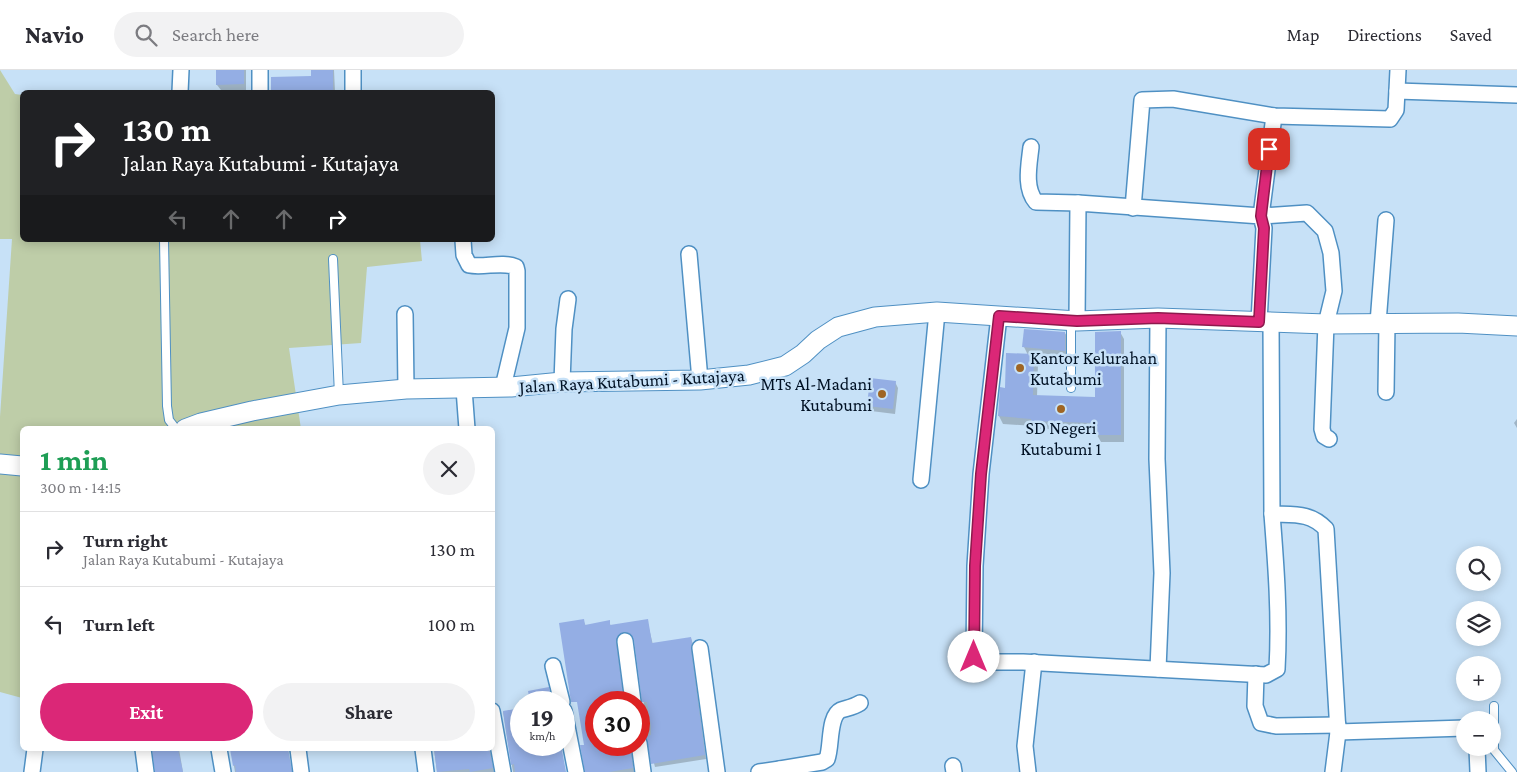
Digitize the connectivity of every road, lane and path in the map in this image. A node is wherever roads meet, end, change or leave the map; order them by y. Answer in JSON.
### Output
{"nodes":[{"id":1,"x":180,"y":70,"type":"edge"},
{"id":2,"x":260,"y":70,"type":"edge"},
{"id":3,"x":353,"y":70,"type":"edge"},
{"id":4,"x":1398,"y":70,"type":"edge"},
{"id":5,"x":180,"y":90,"type":"edge"},
{"id":6,"x":260,"y":90,"type":"edge"},
{"id":7,"x":353,"y":90,"type":"edge"},
{"id":8,"x":1396,"y":91,"type":"junction"},
{"id":9,"x":1517,"y":95,"type":"edge"},
{"id":10,"x":1274,"y":116,"type":"junction"},
{"id":11,"x":1030,"y":147,"type":"dead end"},
{"id":12,"x":1078,"y":204,"type":"junction"},
{"id":13,"x":1133,"y":208,"type":"junction"},
{"id":14,"x":1261,"y":216,"type":"junction"},
{"id":15,"x":1386,"y":220,"type":"dead end"},
{"id":16,"x":164,"y":242,"type":"edge"},
{"id":17,"x":463,"y":242,"type":"edge"},
{"id":18,"x":689,"y":254,"type":"dead end"},
{"id":19,"x":333,"y":259,"type":"dead end"},
{"id":20,"x":568,"y":299,"type":"dead end"},
{"id":21,"x":937,"y":312,"type":"junction"},
{"id":22,"x":405,"y":314,"type":"dead end"},
{"id":23,"x":999,"y":316,"type":"junction"},
{"id":24,"x":1158,"y":318,"type":"junction"},
{"id":25,"x":1074,"y":321,"type":"junction"},
{"id":26,"x":1265,"y":322,"type":"junction"},
{"id":27,"x":1383,"y":323,"type":"junction"},
{"id":28,"x":1326,"y":324,"type":"junction"},
{"id":29,"x":1517,"y":326,"type":"edge"},
{"id":30,"x":700,"y":380,"type":"junction"},
{"id":31,"x":562,"y":382,"type":"junction"},
{"id":32,"x":503,"y":388,"type":"junction"},
{"id":33,"x":1070,"y":388,"type":"dead end"},
{"id":34,"x":464,"y":389,"type":"junction"},
{"id":35,"x":406,"y":390,"type":"junction"},
{"id":36,"x":1386,"y":392,"type":"dead end"},
{"id":37,"x":339,"y":395,"type":"junction"},
{"id":38,"x":174,"y":426,"type":"edge"},
{"id":39,"x":193,"y":426,"type":"edge"},
{"id":40,"x":467,"y":426,"type":"edge"},
{"id":41,"x":1329,"y":439,"type":"dead end"},
{"id":42,"x":0,"y":464,"type":"edge"},
{"id":43,"x":20,"y":466,"type":"edge"},
{"id":44,"x":921,"y":480,"type":"dead end"},
{"id":45,"x":1272,"y":514,"type":"junction"},
{"id":46,"x":624,"y":641,"type":"dead end"},
{"id":47,"x":700,"y":648,"type":"dead end"},
{"id":48,"x":1034,"y":662,"type":"junction"},
{"id":49,"x":553,"y":666,"type":"dead end"},
{"id":50,"x":1158,"y":669,"type":"junction"},
{"id":51,"x":1256,"y":674,"type":"junction"},
{"id":52,"x":559,"y":691,"type":"edge"},
{"id":53,"x":631,"y":691,"type":"edge"},
{"id":54,"x":860,"y":703,"type":"dead end"},
{"id":55,"x":1494,"y":706,"type":"dead end"},
{"id":56,"x":495,"y":728,"type":"edge"},
{"id":57,"x":1456,"y":728,"type":"edge"},
{"id":58,"x":1338,"y":729,"type":"junction"},
{"id":59,"x":35,"y":751,"type":"edge"},
{"id":60,"x":143,"y":751,"type":"edge"},
{"id":61,"x":219,"y":751,"type":"edge"},
{"id":62,"x":298,"y":751,"type":"edge"},
{"id":63,"x":423,"y":751,"type":"edge"},
{"id":64,"x":573,"y":756,"type":"edge"},
{"id":65,"x":641,"y":756,"type":"edge"},
{"id":66,"x":1477,"y":756,"type":"edge"},
{"id":67,"x":780,"y":770,"type":"edge"},
{"id":68,"x":32,"y":772,"type":"edge"},
{"id":69,"x":146,"y":772,"type":"edge"},
{"id":70,"x":224,"y":772,"type":"edge"},
{"id":71,"x":301,"y":772,"type":"edge"},
{"id":72,"x":426,"y":772,"type":"edge"},
{"id":73,"x":503,"y":772,"type":"edge"},
{"id":74,"x":576,"y":772,"type":"edge"},
{"id":75,"x":643,"y":772,"type":"edge"},
{"id":76,"x":717,"y":772,"type":"edge"},
{"id":77,"x":759,"y":772,"type":"edge"},
{"id":78,"x":1028,"y":772,"type":"edge"},
{"id":79,"x":1334,"y":772,"type":"edge"},
{"id":80,"x":1478,"y":772,"type":"edge"},
{"id":81,"x":1512,"y":772,"type":"edge"}],
"edges":[{"from":1,"to":5,"type":"street"},
{"from":2,"to":6,"type":"street"},
{"from":3,"to":7,"type":"street"},
{"from":4,"to":8,"type":"street"},
{"from":8,"to":9,"type":"street"},
{"from":8,"to":10,"type":"street"},
{"from":10,"to":13,"type":"street"},
{"from":10,"to":14,"type":"street"},
{"from":11,"to":12,"type":"street"},
{"from":12,"to":13,"type":"street"},
{"from":12,"to":25,"type":"street"},
{"from":13,"to":14,"type":"street"},
{"from":14,"to":26,"type":"street"},
{"from":14,"to":28,"type":"street"},
{"from":15,"to":27,"type":"street"},
{"from":16,"to":38,"type":"lane"},
{"from":17,"to":32,"type":"street"},
{"from":18,"to":30,"type":"street"},
{"from":19,"to":37,"type":"lane"},
{"from":20,"to":31,"type":"street"},
{"from":21,"to":23,"type":"street","name":"Jalan Raya Kutabumi - Kutajaya"},
{"from":21,"to":30,"type":"street","name":"Jalan Raya Kutabumi - Kutajaya"},
{"from":21,"to":44,"type":"street"},
{"from":22,"to":35,"type":"street"},
{"from":23,"to":25,"type":"street","name":"Jalan Raya Kutabumi - Kutajaya"},
{"from":23,"to":48,"type":"street"},
{"from":24,"to":25,"type":"street","name":"Jalan Raya Kutabumi - Kutajaya"},
{"from":24,"to":26,"type":"street","name":"Jalan Raya Kutabumi - Kutajaya"},
{"from":24,"to":50,"type":"street"},
{"from":25,"to":33,"type":"lane"},
{"from":26,"to":28,"type":"street","name":"Jalan Raya Kutabumi - Kutajaya"},
{"from":26,"to":45,"type":"street"},
{"from":27,"to":28,"type":"street","name":"Jalan Raya Kutabumi - Kutajaya"},
{"from":27,"to":29,"type":"street","name":"Jalan Raya Kutabumi - Kutajaya"},
{"from":27,"to":36,"type":"street"},
{"from":28,"to":41,"type":"street"},
{"from":30,"to":31,"type":"street","name":"Jalan Raya Kutabumi - Kutajaya"},
{"from":31,"to":32,"type":"street","name":"Jalan Raya Kutabumi - Kutajaya"},
{"from":32,"to":34,"type":"street","name":"Jalan Raya Kutabumi - Kutajaya"},
{"from":34,"to":35,"type":"street","name":"Jalan Raya Kutabumi - Kutajaya"},
{"from":34,"to":40,"type":"street"},
{"from":35,"to":37,"type":"street","name":"Jalan Raya Kutabumi - Kutajaya"},
{"from":37,"to":39,"type":"street","name":"Jalan Raya Kutabumi - Kutajaya"},
{"from":42,"to":43,"type":"street"},
{"from":45,"to":51,"type":"street"},
{"from":45,"to":58,"type":"street"},
{"from":46,"to":53,"type":"street"},
{"from":47,"to":76,"type":"street"},
{"from":48,"to":50,"type":"street"},
{"from":48,"to":78,"type":"street"},
{"from":49,"to":52,"type":"street"},
{"from":50,"to":51,"type":"street"},
{"from":51,"to":58,"type":"street"},
{"from":54,"to":67,"type":"street"},
{"from":55,"to":81,"type":"lane"},
{"from":56,"to":73,"type":"street"},
{"from":57,"to":58,"type":"street"},
{"from":58,"to":79,"type":"street"},
{"from":59,"to":68,"type":"street"},
{"from":60,"to":69,"type":"street"},
{"from":61,"to":70,"type":"street"},
{"from":62,"to":71,"type":"street"},
{"from":63,"to":72,"type":"street"},
{"from":64,"to":74,"type":"street"},
{"from":65,"to":75,"type":"street"},
{"from":66,"to":80,"type":"street"},
{"from":67,"to":77,"type":"street"}]}
